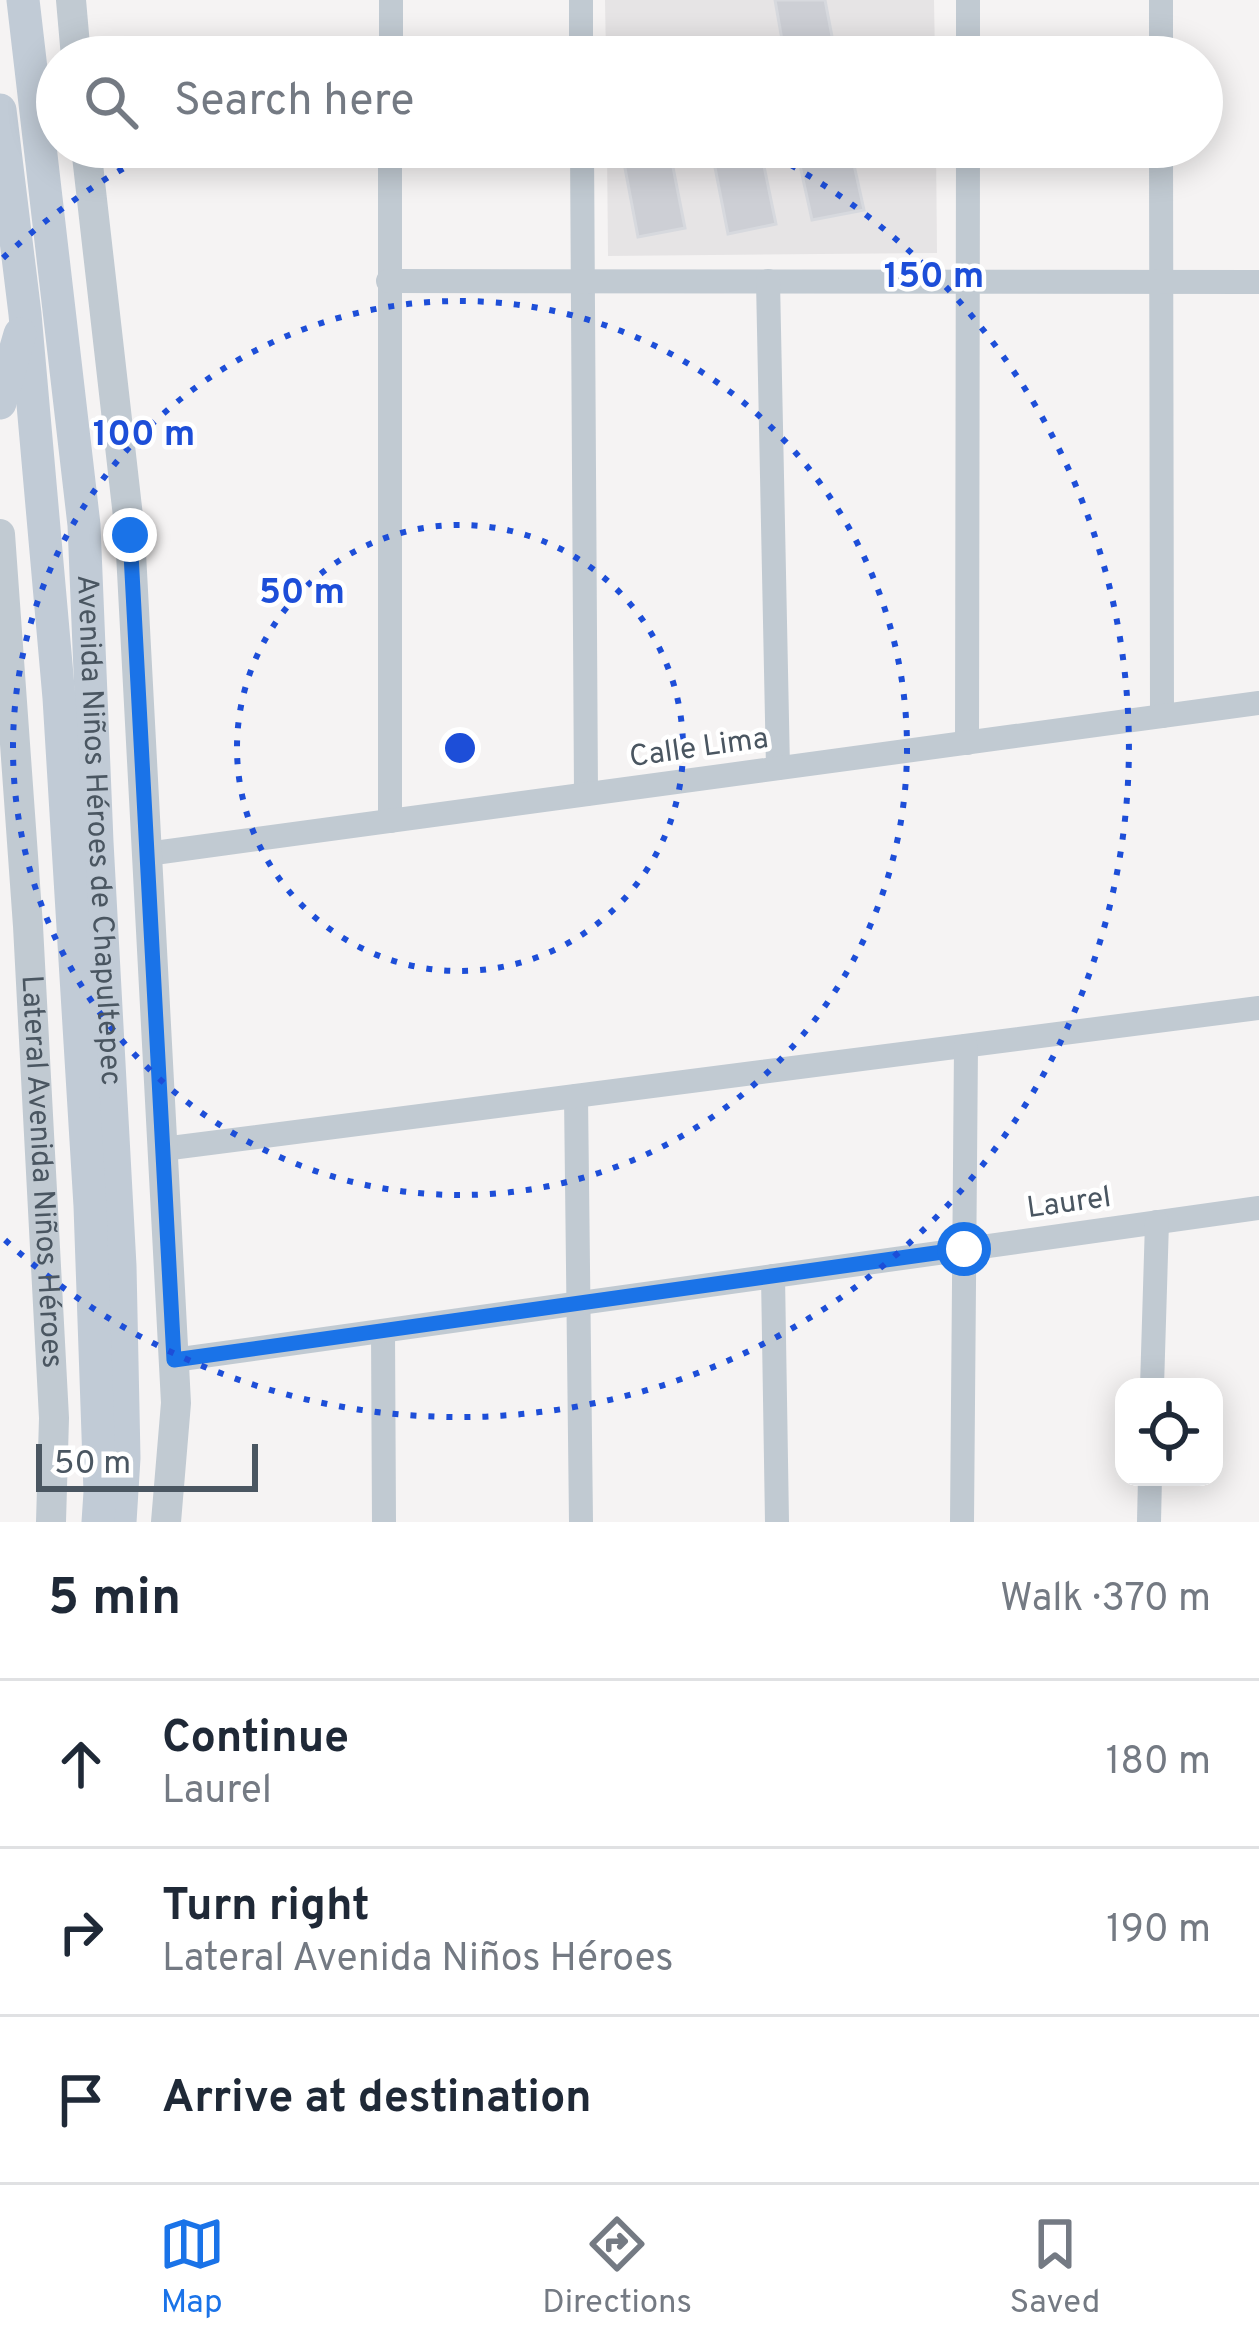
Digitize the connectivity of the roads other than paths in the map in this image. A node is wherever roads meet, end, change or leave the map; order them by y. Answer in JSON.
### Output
{"nodes":[{"id":1,"x":23,"y":0,"type":"edge"},
{"id":2,"x":71,"y":0,"type":"edge"},
{"id":3,"x":391,"y":0,"type":"edge"},
{"id":4,"x":581,"y":0,"type":"edge"},
{"id":5,"x":968,"y":0,"type":"edge"},
{"id":6,"x":1161,"y":0,"type":"edge"},
{"id":7,"x":74,"y":36,"type":"edge"},
{"id":8,"x":391,"y":36,"type":"edge"},
{"id":9,"x":581,"y":36,"type":"edge"},
{"id":10,"x":968,"y":36,"type":"edge"},
{"id":11,"x":1161,"y":36,"type":"edge"},
{"id":12,"x":0,"y":110,"type":"edge"},
{"id":13,"x":36,"y":112,"type":"edge"},
{"id":14,"x":43,"y":168,"type":"edge"},
{"id":15,"x":88,"y":168,"type":"edge"},
{"id":16,"x":390,"y":168,"type":"edge"},
{"id":17,"x":582,"y":168,"type":"edge"},
{"id":18,"x":968,"y":168,"type":"edge"},
{"id":19,"x":1161,"y":168,"type":"edge"},
{"id":20,"x":388,"y":280,"type":"junction"},
{"id":21,"x":582,"y":281,"type":"junction"},
{"id":22,"x":768,"y":281,"type":"junction"},
{"id":23,"x":967,"y":281,"type":"junction"},
{"id":24,"x":1161,"y":282,"type":"junction"},
{"id":25,"x":1259,"y":282,"type":"edge"},
{"id":26,"x":25,"y":314,"type":"junction"},
{"id":27,"x":0,"y":403,"type":"edge"},
{"id":28,"x":0,"y":534,"type":"edge"},
{"id":29,"x":1259,"y":703,"type":"edge"},
{"id":30,"x":1162,"y":716,"type":"junction"},
{"id":31,"x":967,"y":743,"type":"junction"},
{"id":32,"x":778,"y":768,"type":"junction"},
{"id":33,"x":586,"y":794,"type":"junction"},
{"id":34,"x":390,"y":821,"type":"junction"},
{"id":35,"x":146,"y":854,"type":"junction"},
{"id":36,"x":1259,"y":1008,"type":"edge"},
{"id":37,"x":966,"y":1046,"type":"junction"},
{"id":38,"x":576,"y":1096,"type":"junction"},
{"id":39,"x":163,"y":1149,"type":"junction"},
{"id":40,"x":1259,"y":1208,"type":"edge"},
{"id":41,"x":1157,"y":1222,"type":"junction"},
{"id":42,"x":964,"y":1249,"type":"junction"},
{"id":43,"x":773,"y":1276,"type":"junction"},
{"id":44,"x":578,"y":1303,"type":"junction"},
{"id":45,"x":383,"y":1330,"type":"junction"},
{"id":46,"x":174,"y":1360,"type":"junction"},
{"id":47,"x":1153,"y":1378,"type":"edge"},
{"id":48,"x":1150,"y":1486,"type":"edge"},
{"id":49,"x":51,"y":1522,"type":"edge"},
{"id":50,"x":98,"y":1522,"type":"edge"},
{"id":51,"x":120,"y":1522,"type":"edge"},
{"id":52,"x":166,"y":1522,"type":"edge"},
{"id":53,"x":383,"y":1522,"type":"edge"},
{"id":54,"x":581,"y":1522,"type":"edge"},
{"id":55,"x":777,"y":1522,"type":"edge"},
{"id":56,"x":962,"y":1522,"type":"edge"},
{"id":57,"x":1149,"y":1522,"type":"edge"}],
"edges":[{"from":1,"to":13,"type":"main road","name":"Avenida Niños Héroes de Chapultepec"},
{"from":2,"to":7,"type":"street"},
{"from":3,"to":8,"type":"street"},
{"from":4,"to":9,"type":"street"},
{"from":5,"to":10,"type":"street"},
{"from":6,"to":11,"type":"street"},
{"from":12,"to":26,"type":"main road","name":"Avenida Niños Héroes de Chapultepec"},
{"from":14,"to":51,"type":"main road","name":"Avenida Niños Héroes de Chapultepec"},
{"from":15,"to":35,"type":"street"},
{"from":16,"to":20,"type":"street"},
{"from":17,"to":21,"type":"street"},
{"from":18,"to":23,"type":"street"},
{"from":19,"to":24,"type":"street"},
{"from":20,"to":21,"type":"street"},
{"from":20,"to":34,"type":"street"},
{"from":21,"to":22,"type":"street"},
{"from":21,"to":33,"type":"street"},
{"from":22,"to":23,"type":"street"},
{"from":22,"to":32,"type":"street"},
{"from":23,"to":24,"type":"street"},
{"from":23,"to":31,"type":"street"},
{"from":24,"to":25,"type":"street"},
{"from":24,"to":30,"type":"street"},
{"from":26,"to":27,"type":"main road"},
{"from":26,"to":50,"type":"main road","name":"Avenida Niños Héroes de Chapultepec"},
{"from":28,"to":49,"type":"street","name":"Lateral Avenida Niños Héroes"},
{"from":29,"to":30,"type":"street","name":"Calle Lima"},
{"from":30,"to":31,"type":"street","name":"Calle Lima"},
{"from":31,"to":32,"type":"street","name":"Calle Lima"},
{"from":32,"to":33,"type":"street","name":"Calle Lima"},
{"from":33,"to":34,"type":"street","name":"Calle Lima"},
{"from":34,"to":35,"type":"street","name":"Calle Lima"},
{"from":35,"to":39,"type":"street"},
{"from":36,"to":37,"type":"street"},
{"from":37,"to":38,"type":"street"},
{"from":37,"to":42,"type":"street"},
{"from":38,"to":39,"type":"street"},
{"from":38,"to":44,"type":"street"},
{"from":39,"to":46,"type":"street"},
{"from":40,"to":41,"type":"street","name":"Laurel"},
{"from":41,"to":42,"type":"street","name":"Laurel"},
{"from":41,"to":47,"type":"street"},
{"from":42,"to":43,"type":"street","name":"Laurel"},
{"from":42,"to":56,"type":"street"},
{"from":43,"to":44,"type":"street","name":"Laurel"},
{"from":43,"to":55,"type":"street"},
{"from":44,"to":45,"type":"street","name":"Laurel"},
{"from":44,"to":54,"type":"street"},
{"from":45,"to":46,"type":"street","name":"Laurel"},
{"from":45,"to":53,"type":"street"},
{"from":46,"to":52,"type":"street"},
{"from":48,"to":57,"type":"street"}]}
